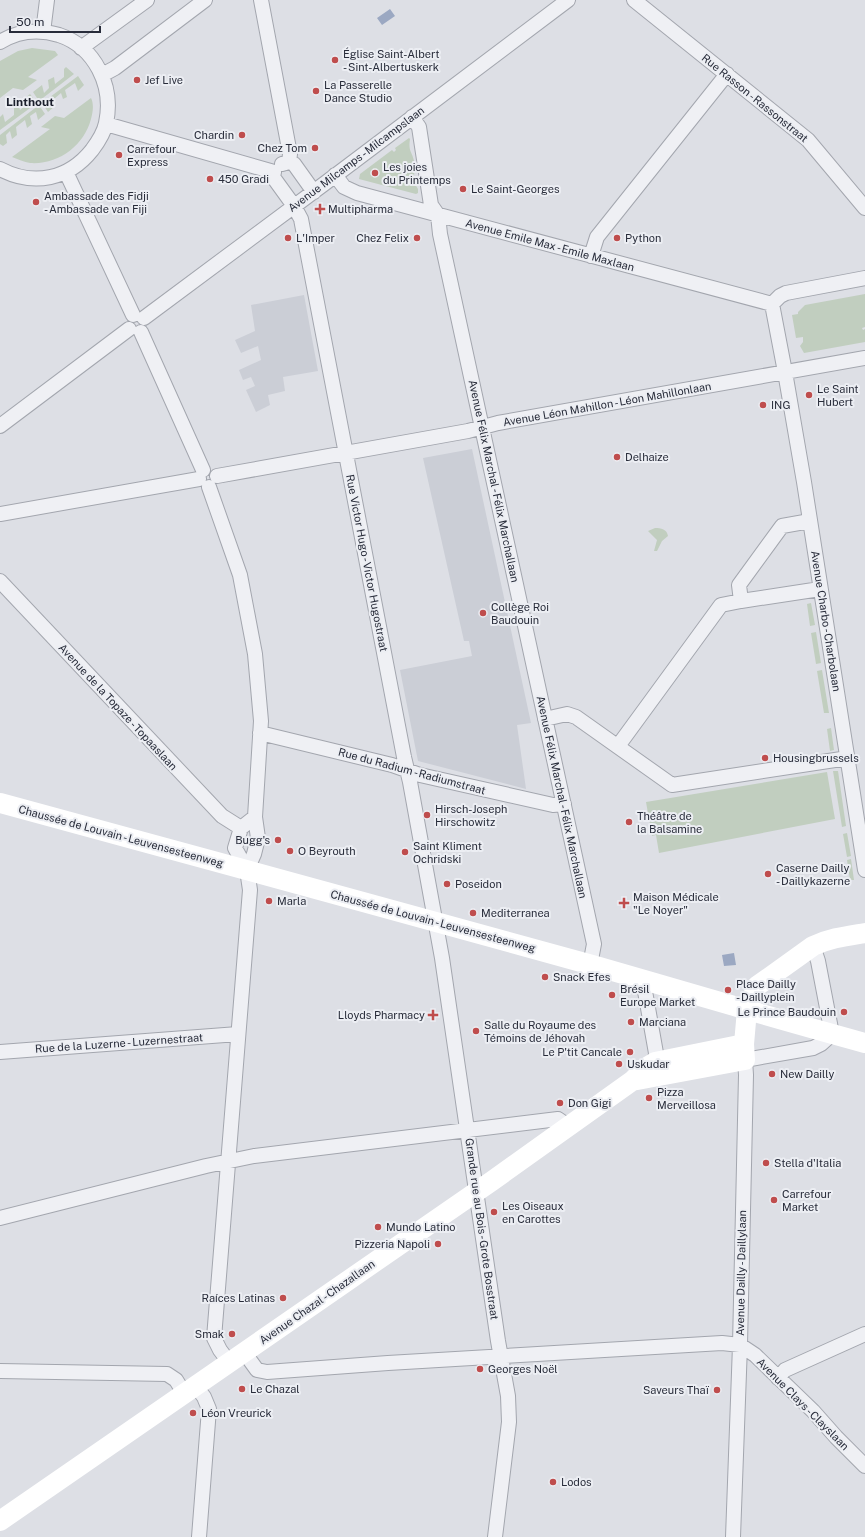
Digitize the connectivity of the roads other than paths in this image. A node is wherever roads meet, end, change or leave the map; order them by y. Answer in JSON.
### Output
{"nodes":[{"id":1,"x":47,"y":0,"type":"edge"},
{"id":2,"x":147,"y":0,"type":"edge"},
{"id":3,"x":205,"y":0,"type":"edge"},
{"id":4,"x":261,"y":0,"type":"edge"},
{"id":5,"x":568,"y":0,"type":"edge"},
{"id":6,"x":634,"y":0,"type":"edge"},
{"id":7,"x":44,"y":32,"type":"junction"},
{"id":8,"x":2,"y":36,"type":"edge"},
{"id":9,"x":82,"y":48,"type":"junction"},
{"id":10,"x":727,"y":74,"type":"junction"},
{"id":11,"x":102,"y":75,"type":"junction"},
{"id":12,"x":412,"y":117,"type":"junction"},
{"id":13,"x":106,"y":124,"type":"junction"},
{"id":14,"x":289,"y":162,"type":"junction"},
{"id":15,"x":0,"y":169,"type":"edge"},
{"id":16,"x":66,"y":172,"type":"junction"},
{"id":17,"x":274,"y":172,"type":"junction"},
{"id":18,"x":335,"y":176,"type":"junction"},
{"id":19,"x":314,"y":192,"type":"junction"},
{"id":20,"x":294,"y":206,"type":"junction"},
{"id":21,"x":865,"y":208,"type":"edge"},
{"id":22,"x":438,"y":215,"type":"junction"},
{"id":23,"x":591,"y":256,"type":"junction"},
{"id":24,"x":865,"y":278,"type":"edge"},
{"id":25,"x":772,"y":304,"type":"junction"},
{"id":26,"x":138,"y":316,"type":"junction"},
{"id":27,"x":135,"y":330,"type":"junction"},
{"id":28,"x":865,"y":358,"type":"edge"},
{"id":29,"x":785,"y":372,"type":"junction"},
{"id":30,"x":0,"y":426,"type":"edge"},
{"id":31,"x":482,"y":427,"type":"junction"},
{"id":32,"x":346,"y":453,"type":"junction"},
{"id":33,"x":207,"y":478,"type":"junction"},
{"id":34,"x":0,"y":514,"type":"edge"},
{"id":35,"x":810,"y":520,"type":"junction"},
{"id":36,"x":0,"y":581,"type":"edge"},
{"id":37,"x":820,"y":589,"type":"junction"},
{"id":38,"x":741,"y":601,"type":"junction"},
{"id":39,"x":545,"y":719,"type":"junction"},
{"id":40,"x":260,"y":733,"type":"junction"},
{"id":41,"x":618,"y":746,"type":"junction"},
{"id":42,"x":848,"y":758,"type":"junction"},
{"id":43,"x":407,"y":770,"type":"junction"},
{"id":44,"x":0,"y":803,"type":"edge"},
{"id":45,"x":564,"y":804,"type":"junction"},
{"id":46,"x":255,"y":817,"type":"junction"},
{"id":47,"x":241,"y":828,"type":"junction"},
{"id":48,"x":247,"y":870,"type":"junction"},
{"id":49,"x":865,"y":870,"type":"edge"},
{"id":50,"x":435,"y":922,"type":"junction"},
{"id":51,"x":865,"y":933,"type":"edge"},
{"id":52,"x":814,"y":946,"type":"junction"},
{"id":53,"x":590,"y":965,"type":"junction"},
{"id":54,"x":643,"y":980,"type":"junction"},
{"id":55,"x":747,"y":1010,"type":"junction"},
{"id":56,"x":238,"y":1034,"type":"junction"},
{"id":57,"x":832,"y":1034,"type":"junction"},
{"id":58,"x":865,"y":1043,"type":"edge"},
{"id":59,"x":0,"y":1052,"type":"edge"},
{"id":60,"x":744,"y":1052,"type":"junction"},
{"id":61,"x":657,"y":1069,"type":"junction"},
{"id":62,"x":568,"y":1126,"type":"junction"},
{"id":63,"x":467,"y":1130,"type":"junction"},
{"id":64,"x":228,"y":1161,"type":"junction"},
{"id":65,"x":476,"y":1192,"type":"junction"},
{"id":66,"x":0,"y":1218,"type":"edge"},
{"id":67,"x":865,"y":1334,"type":"edge"},
{"id":68,"x":740,"y":1345,"type":"junction"},
{"id":69,"x":501,"y":1356,"type":"junction"},
{"id":70,"x":236,"y":1357,"type":"junction"},
{"id":71,"x":0,"y":1371,"type":"edge"},
{"id":72,"x":778,"y":1378,"type":"junction"},
{"id":73,"x":190,"y":1389,"type":"junction"},
{"id":74,"x":865,"y":1466,"type":"edge"},
{"id":75,"x":0,"y":1521,"type":"edge"},
{"id":76,"x":199,"y":1537,"type":"edge"},
{"id":77,"x":495,"y":1537,"type":"edge"},
{"id":78,"x":733,"y":1537,"type":"edge"}],
"edges":[{"from":1,"to":7,"type":"street"},
{"from":2,"to":9,"type":"street"},
{"from":3,"to":11,"type":"street"},
{"from":4,"to":14,"type":"street"},
{"from":5,"to":12,"type":"street","name":"Avenue Milcamps - Milcampslaan"},
{"from":6,"to":10,"type":"street","name":"Rue Rasson - Rassonstraat"},
{"from":7,"to":8,"type":"street"},
{"from":7,"to":9,"type":"street"},
{"from":9,"to":11,"type":"street"},
{"from":10,"to":21,"type":"street","name":"Rue Rasson - Rassonstraat"},
{"from":10,"to":23,"type":"street"},
{"from":11,"to":13,"type":"street"},
{"from":12,"to":18,"type":"street","name":"Avenue Milcamps - Milcampslaan"},
{"from":12,"to":22,"type":"street","name":"Avenue Félix Marchal - Félix Marchallaan"},
{"from":13,"to":16,"type":"street"},
{"from":13,"to":17,"type":"street"},
{"from":14,"to":17,"type":"street"},
{"from":14,"to":19,"type":"street"},
{"from":15,"to":16,"type":"street"},
{"from":16,"to":26,"type":"street"},
{"from":17,"to":20,"type":"street"},
{"from":18,"to":19,"type":"street","name":"Avenue Milcamps - Milcampslaan"},
{"from":18,"to":22,"type":"street","name":"Avenue Emile Max - Emile Maxlaan"},
{"from":19,"to":20,"type":"street","name":"Avenue Milcamps - Milcampslaan"},
{"from":20,"to":26,"type":"street","name":"Avenue Milcamps - Milcampslaan"},
{"from":20,"to":32,"type":"street","name":"Rue Victor Hugo - Victor Hugostraat"},
{"from":22,"to":23,"type":"street","name":"Avenue Emile Max - Emile Maxlaan"},
{"from":22,"to":31,"type":"street","name":"Avenue Félix Marchal - Félix Marchallaan"},
{"from":23,"to":25,"type":"street","name":"Avenue Emile Max - Emile Maxlaan"},
{"from":24,"to":25,"type":"street"},
{"from":25,"to":29,"type":"street","name":"Avenue Charbo - Charbolaan"},
{"from":26,"to":27,"type":"street"},
{"from":27,"to":30,"type":"street"},
{"from":27,"to":33,"type":"street"},
{"from":28,"to":29,"type":"street","name":"Avenue Léon Mahillon - Léon Mahillonlaan"},
{"from":29,"to":31,"type":"street","name":"Avenue Léon Mahillon - Léon Mahillonlaan"},
{"from":29,"to":35,"type":"street","name":"Avenue Charbo - Charbolaan"},
{"from":31,"to":32,"type":"street","name":"Avenue Léon Mahillon - Léon Mahillonlaan"},
{"from":31,"to":39,"type":"street","name":"Avenue Félix Marchal - Félix Marchallaan"},
{"from":32,"to":33,"type":"street","name":"Avenue Léon Mahillon - Léon Mahillonlaan"},
{"from":32,"to":43,"type":"street","name":"Rue Victor Hugo - Victor Hugostraat"},
{"from":33,"to":34,"type":"street","name":"Avenue Léon Mahillon - Léon Mahillonlaan"},
{"from":33,"to":40,"type":"street"},
{"from":35,"to":37,"type":"street","name":"Avenue Charbo - Charbolaan"},
{"from":35,"to":38,"type":"street"},
{"from":36,"to":47,"type":"street","name":"Avenue de la Topaze - Topaaslaan"},
{"from":37,"to":38,"type":"street"},
{"from":37,"to":42,"type":"street","name":"Avenue Charbo - Charbolaan"},
{"from":38,"to":41,"type":"street"},
{"from":39,"to":41,"type":"street"},
{"from":39,"to":45,"type":"street","name":"Avenue Félix Marchal - Félix Marchallaan"},
{"from":40,"to":43,"type":"street","name":"Rue du Radium - Radiumstraat"},
{"from":40,"to":46,"type":"street"},
{"from":41,"to":42,"type":"street"},
{"from":42,"to":49,"type":"street","name":"Avenue Charbo - Charbolaan"},
{"from":43,"to":45,"type":"street","name":"Rue du Radium - Radiumstraat"},
{"from":43,"to":50,"type":"street","name":"Rue Victor Hugo - Victor Hugostraat"},
{"from":44,"to":48,"type":"street","name":"Chaussée de Louvain - Leuvensesteenweg"},
{"from":45,"to":53,"type":"street","name":"Avenue Félix Marchal - Félix Marchallaan"},
{"from":46,"to":47,"type":"street"},
{"from":46,"to":48,"type":"street"},
{"from":47,"to":48,"type":"street"},
{"from":48,"to":50,"type":"street","name":"Chaussée de Louvain - Leuvensesteenweg"},
{"from":48,"to":56,"type":"street"},
{"from":50,"to":53,"type":"street","name":"Chaussée de Louvain - Leuvensesteenweg"},
{"from":50,"to":63,"type":"street","name":"Grande rue au Bois - Grote Bosstraat"},
{"from":51,"to":52,"type":"street","name":"Avenue Dailly - Daillylaan"},
{"from":52,"to":55,"type":"street","name":"Avenue Dailly - Daillylaan"},
{"from":52,"to":57,"type":"street"},
{"from":53,"to":54,"type":"street","name":"Chaussée de Louvain - Leuvensesteenweg"},
{"from":54,"to":55,"type":"street","name":"Chaussée de Louvain - Leuvensesteenweg"},
{"from":54,"to":61,"type":"street"},
{"from":55,"to":57,"type":"street","name":"Chaussée de Louvain - Leuvensesteenweg"},
{"from":55,"to":60,"type":"street","name":"Avenue Dailly - Daillylaan"},
{"from":56,"to":59,"type":"street","name":"Rue de la Luzerne - Luzernestraat"},
{"from":56,"to":64,"type":"street"},
{"from":57,"to":58,"type":"street","name":"Chaussée de Louvain - Leuvensesteenweg"},
{"from":57,"to":60,"type":"street"},
{"from":60,"to":61,"type":"street"},
{"from":60,"to":68,"type":"street","name":"Avenue Dailly - Daillylaan"},
{"from":61,"to":62,"type":"street","name":"Avenue Chazal - Chazallaan"},
{"from":62,"to":63,"type":"street"},
{"from":62,"to":65,"type":"street","name":"Avenue Chazal - Chazallaan"},
{"from":63,"to":64,"type":"street"},
{"from":63,"to":65,"type":"street","name":"Grande rue au Bois - Grote Bosstraat"},
{"from":64,"to":66,"type":"street"},
{"from":64,"to":70,"type":"street"},
{"from":65,"to":69,"type":"street","name":"Grande rue au Bois - Grote Bosstraat"},
{"from":65,"to":70,"type":"street","name":"Avenue Chazal - Chazallaan"},
{"from":67,"to":72,"type":"street"},
{"from":68,"to":69,"type":"street"},
{"from":68,"to":72,"type":"street","name":"Avenue Clays - Clayslaan"},
{"from":68,"to":78,"type":"street","name":"Avenue Dailly - Daillylaan"},
{"from":69,"to":70,"type":"street"},
{"from":69,"to":77,"type":"street","name":"Grande rue au Bois - Grote Bosstraat"},
{"from":70,"to":73,"type":"street","name":"Avenue Chazal - Chazallaan"},
{"from":71,"to":73,"type":"street"},
{"from":72,"to":74,"type":"street","name":"Avenue Clays - Clayslaan"},
{"from":73,"to":75,"type":"street","name":"Avenue Chazal - Chazallaan"},
{"from":73,"to":76,"type":"street"}]}
